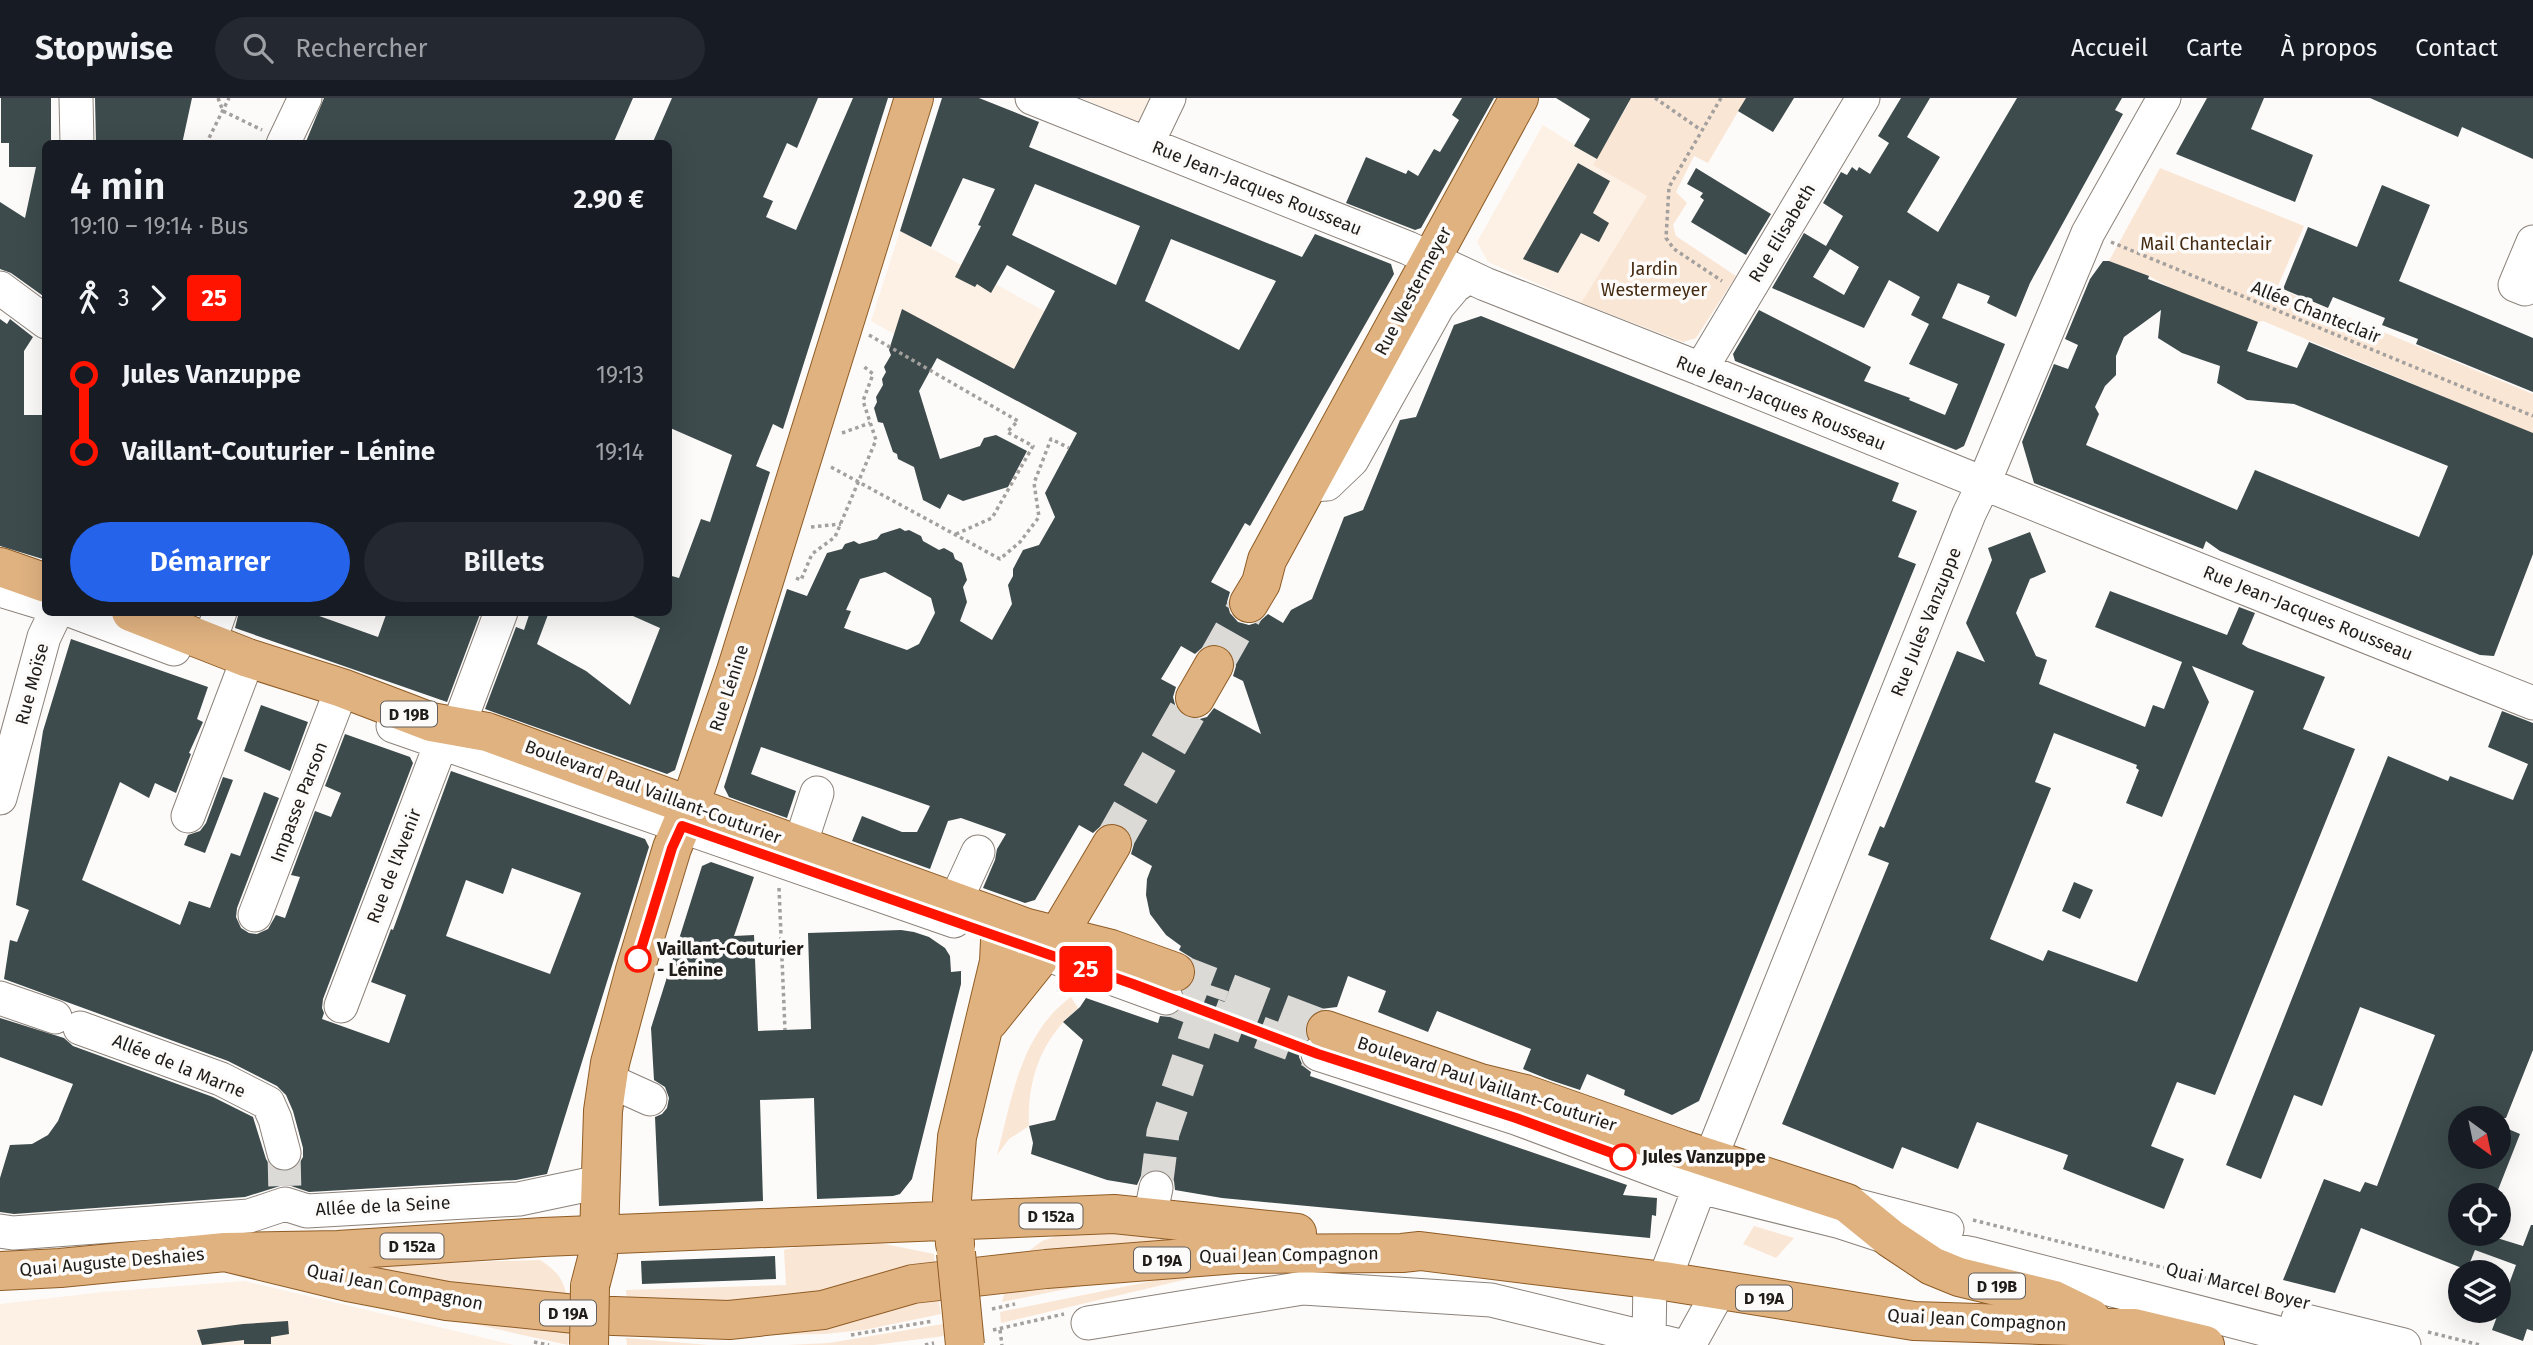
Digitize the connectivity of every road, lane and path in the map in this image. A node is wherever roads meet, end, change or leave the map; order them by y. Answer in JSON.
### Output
{"nodes":[{"id":1,"x":76,"y":98,"type":"edge"},
{"id":2,"x":218,"y":98,"type":"edge"},
{"id":3,"x":229,"y":98,"type":"edge"},
{"id":4,"x":305,"y":98,"type":"edge"},
{"id":5,"x":914,"y":98,"type":"edge"},
{"id":6,"x":1032,"y":98,"type":"edge"},
{"id":7,"x":1169,"y":98,"type":"edge"},
{"id":8,"x":1519,"y":98,"type":"edge"},
{"id":9,"x":1655,"y":98,"type":"edge"},
{"id":10,"x":1721,"y":98,"type":"edge"},
{"id":11,"x":1863,"y":98,"type":"edge"},
{"id":12,"x":2164,"y":98,"type":"edge"},
{"id":13,"x":223,"y":111,"type":"junction"},
{"id":14,"x":1701,"y":130,"type":"junction"},
{"id":15,"x":77,"y":140,"type":"edge"},
{"id":16,"x":208,"y":140,"type":"edge"},
{"id":17,"x":280,"y":140,"type":"edge"},
{"id":18,"x":285,"y":140,"type":"edge"},
{"id":19,"x":1147,"y":144,"type":"junction"},
{"id":20,"x":2088,"y":233,"type":"junction"},
{"id":21,"x":2533,"y":242,"type":"edge"},
{"id":22,"x":1430,"y":258,"type":"junction"},
{"id":23,"x":1468,"y":277,"type":"junction"},
{"id":24,"x":0,"y":288,"type":"edge"},
{"id":25,"x":2525,"y":289,"type":"dead end"},
{"id":26,"x":1744,"y":296,"type":"junction"},
{"id":27,"x":42,"y":319,"type":"edge"},
{"id":28,"x":864,"y":332,"type":"dead end"},
{"id":29,"x":858,"y":361,"type":"dead end"},
{"id":30,"x":1701,"y":369,"type":"junction"},
{"id":31,"x":2533,"y":416,"type":"edge"},
{"id":32,"x":870,"y":423,"type":"junction"},
{"id":33,"x":837,"y":435,"type":"dead end"},
{"id":34,"x":1069,"y":449,"type":"dead end"},
{"id":35,"x":840,"y":472,"type":"dead end"},
{"id":36,"x":860,"y":483,"type":"junction"},
{"id":37,"x":1309,"y":485,"type":"junction"},
{"id":38,"x":1983,"y":485,"type":"junction"},
{"id":39,"x":841,"y":524,"type":"junction"},
{"id":40,"x":805,"y":527,"type":"dead end"},
{"id":41,"x":955,"y":534,"type":"junction"},
{"id":42,"x":0,"y":567,"type":"edge"},
{"id":43,"x":789,"y":576,"type":"dead end"},
{"id":44,"x":42,"y":582,"type":"edge"},
{"id":45,"x":0,"y":590,"type":"edge"},
{"id":46,"x":42,"y":603,"type":"edge"},
{"id":47,"x":1250,"y":603,"type":"tunnel mouth"},
{"id":48,"x":54,"y":616,"type":"edge"},
{"id":49,"x":88,"y":616,"type":"edge"},
{"id":50,"x":152,"y":616,"type":"edge"},
{"id":51,"x":499,"y":616,"type":"edge"},
{"id":52,"x":215,"y":628,"type":"edge"},
{"id":53,"x":1214,"y":665,"type":"tunnel mouth"},
{"id":54,"x":245,"y":666,"type":"junction"},
{"id":55,"x":339,"y":696,"type":"junction"},
{"id":56,"x":1195,"y":698,"type":"tunnel mouth"},
{"id":57,"x":2533,"y":703,"type":"edge"},
{"id":58,"x":449,"y":732,"type":"junction"},
{"id":59,"x":817,"y":793,"type":"dead end"},
{"id":60,"x":0,"y":798,"type":"edge"},
{"id":61,"x":188,"y":816,"type":"dead end"},
{"id":62,"x":686,"y":816,"type":"junction"},
{"id":63,"x":1111,"y":844,"type":"tunnel mouth"},
{"id":64,"x":789,"y":852,"type":"junction"},
{"id":65,"x":978,"y":852,"type":"dead end"},
{"id":66,"x":955,"y":902,"type":"junction"},
{"id":67,"x":255,"y":915,"type":"dead end"},
{"id":68,"x":1025,"y":938,"type":"junction"},
{"id":69,"x":1171,"y":985,"type":"tunnel mouth"},
{"id":70,"x":0,"y":998,"type":"edge"},
{"id":71,"x":341,"y":1006,"type":"dead end"},
{"id":72,"x":785,"y":1030,"type":"dead end"},
{"id":73,"x":1322,"y":1042,"type":"tunnel mouth"},
{"id":74,"x":608,"y":1080,"type":"junction"},
{"id":75,"x":650,"y":1099,"type":"dead end"},
{"id":76,"x":284,"y":1153,"type":"tunnel mouth"},
{"id":77,"x":1706,"y":1172,"type":"junction"},
{"id":78,"x":600,"y":1182,"type":"junction"},
{"id":79,"x":1847,"y":1202,"type":"junction"},
{"id":80,"x":0,"y":1231,"type":"edge"},
{"id":81,"x":599,"y":1236,"type":"junction"},
{"id":82,"x":955,"y":1237,"type":"junction"},
{"id":83,"x":1282,"y":1238,"type":"junction"},
{"id":84,"x":1890,"y":1238,"type":"junction"},
{"id":85,"x":515,"y":1239,"type":"junction"},
{"id":86,"x":1984,"y":1240,"type":"junction"},
{"id":87,"x":225,"y":1252,"type":"junction"},
{"id":88,"x":0,"y":1271,"type":"edge"},
{"id":89,"x":1657,"y":1280,"type":"junction"},
{"id":90,"x":590,"y":1286,"type":"junction"},
{"id":91,"x":1719,"y":1291,"type":"junction"},
{"id":92,"x":2281,"y":1297,"type":"dead end"},
{"id":93,"x":1088,"y":1323,"type":"dead end"},
{"id":94,"x":964,"y":1329,"type":"edge"},
{"id":95,"x":1000,"y":1329,"type":"dead end"},
{"id":96,"x":2097,"y":1332,"type":"edge"},
{"id":97,"x":2414,"y":1338,"type":"edge"},
{"id":98,"x":1663,"y":1342,"type":"edge"},
{"id":99,"x":590,"y":1345,"type":"edge"},
{"id":100,"x":1002,"y":1345,"type":"edge"},
{"id":101,"x":1689,"y":1345,"type":"edge"},
{"id":102,"x":2205,"y":1345,"type":"edge"},
{"id":103,"x":2325,"y":1345,"type":"edge"},
{"id":104,"x":2480,"y":1345,"type":"edge"}],
"edges":[{"from":1,"to":15,"type":"street"},
{"from":2,"to":13,"type":"path"},
{"from":3,"to":13,"type":"path"},
{"from":4,"to":18,"type":"street"},
{"from":5,"to":62,"type":"main road","name":"Rue Lénine"},
{"from":6,"to":19,"type":"street","name":"Rue Jean-Jacques Rousseau"},
{"from":7,"to":19,"type":"street"},
{"from":8,"to":22,"type":"main road","name":"Rue Westermeyer"},
{"from":9,"to":14,"type":"path"},
{"from":10,"to":14,"type":"path"},
{"from":11,"to":26,"type":"street","name":"Rue Elisabeth"},
{"from":12,"to":20,"type":"street","name":"Rue Jules Vanzuppe"},
{"from":13,"to":16,"type":"path"},
{"from":13,"to":17,"type":"path"},
{"from":14,"to":26,"type":"path"},
{"from":19,"to":22,"type":"street","name":"Rue Jean-Jacques Rousseau"},
{"from":20,"to":31,"type":"path","name":"Allée Chanteclair"},
{"from":20,"to":38,"type":"street","name":"Rue Jules Vanzuppe"},
{"from":21,"to":25,"type":"street"},
{"from":22,"to":23,"type":"street","name":"Rue Jean-Jacques Rousseau"},
{"from":22,"to":37,"type":"main road","name":"Rue Westermeyer"},
{"from":23,"to":30,"type":"street","name":"Rue Jean-Jacques Rousseau"},
{"from":23,"to":37,"type":"street","name":"Rue Westermeyer"},
{"from":24,"to":27,"type":"street"},
{"from":26,"to":30,"type":"street","name":"Rue Elisabeth"},
{"from":28,"to":41,"type":"path"},
{"from":29,"to":32,"type":"path"},
{"from":30,"to":38,"type":"street","name":"Rue Jean-Jacques Rousseau"},
{"from":32,"to":33,"type":"path"},
{"from":32,"to":36,"type":"path"},
{"from":34,"to":41,"type":"path"},
{"from":35,"to":36,"type":"path"},
{"from":36,"to":39,"type":"path"},
{"from":36,"to":41,"type":"path"},
{"from":37,"to":47,"type":"main road","name":"Rue Westermeyer"},
{"from":38,"to":57,"type":"street","name":"Rue Jean-Jacques Rousseau"},
{"from":38,"to":77,"type":"street","name":"Rue Jules Vanzuppe"},
{"from":39,"to":40,"type":"path"},
{"from":39,"to":43,"type":"path"},
{"from":42,"to":44,"type":"main road"},
{"from":45,"to":46,"type":"street"},
{"from":48,"to":60,"type":"street","name":"Rue Moïse"},
{"from":49,"to":54,"type":"street","name":"Boulevard Paul Vaillant-Couturier","number":"D 19B"},
{"from":50,"to":52,"type":"main road","name":"Boulevard Paul Vaillant-Couturier","number":"D 19B"},
{"from":51,"to":58,"type":"street","name":"Rue de l'Avenir"},
{"from":52,"to":54,"type":"main road","name":"Boulevard Paul Vaillant-Couturier","number":"D 19B"},
{"from":53,"to":56,"type":"main road"},
{"from":54,"to":55,"type":"main road","name":"Boulevard Paul Vaillant-Couturier","number":"D 19B"},
{"from":54,"to":61,"type":"street"},
{"from":55,"to":58,"type":"main road","name":"Boulevard Paul Vaillant-Couturier","number":"D 19B"},
{"from":55,"to":67,"type":"street","name":"Impasse Parson"},
{"from":58,"to":62,"type":"main road","name":"Boulevard Paul Vaillant-Couturier","number":"D 19B"},
{"from":58,"to":71,"type":"street","name":"Rue de l'Avenir"},
{"from":59,"to":64,"type":"street"},
{"from":62,"to":64,"type":"main road","name":"Boulevard Paul Vaillant-Couturier","number":"D 19B"},
{"from":62,"to":74,"type":"main road","name":"Rue Lénine"},
{"from":63,"to":68,"type":"main road"},
{"from":64,"to":66,"type":"main road","name":"Boulevard Paul Vaillant-Couturier","number":"D 19B"},
{"from":64,"to":68,"type":"street","name":"Boulevard Paul Vaillant-Couturier","number":"D 19B"},
{"from":64,"to":72,"type":"path"},
{"from":65,"to":66,"type":"street"},
{"from":66,"to":68,"type":"main road","name":"Boulevard Paul Vaillant-Couturier","number":"D 19B"},
{"from":68,"to":69,"type":"main road","name":"Boulevard Paul Vaillant-Couturier","number":"D 19B"},
{"from":68,"to":82,"type":"main road"},
{"from":70,"to":76,"type":"street","name":"Allée de la Marne"},
{"from":73,"to":77,"type":"main road","name":"Boulevard Paul Vaillant-Couturier","number":"D 19B"},
{"from":74,"to":75,"type":"street"},
{"from":74,"to":78,"type":"main road","name":"Rue Lénine"},
{"from":77,"to":79,"type":"main road","name":"Boulevard Paul Vaillant-Couturier","number":"D 19B"},
{"from":77,"to":84,"type":"street","name":"Boulevard Paul Vaillant-Couturier","number":"D 19B"},
{"from":77,"to":89,"type":"street","name":"Rue Jules Vanzuppe"},
{"from":78,"to":80,"type":"street","name":"Allée de la Seine"},
{"from":78,"to":81,"type":"main road","name":"Rue Lénine"},
{"from":79,"to":84,"type":"main road","name":"Boulevard Paul Vaillant-Couturier","number":"D 19B"},
{"from":79,"to":86,"type":"street","name":"Boulevard Paul Vaillant-Couturier","number":"D 19B"},
{"from":81,"to":82,"type":"main road","number":"D 152a"},
{"from":81,"to":85,"type":"main road","number":"D 152a"},
{"from":81,"to":90,"type":"main road","name":"Rue Lénine"},
{"from":82,"to":83,"type":"main road","number":"D 152a"},
{"from":82,"to":94,"type":"main road","bridge":true},
{"from":83,"to":87,"type":"main road","name":"Quai Jean Compagnon","number":"D 19A"},
{"from":83,"to":89,"type":"main road","name":"Quai Jean Compagnon","number":"D 19A"},
{"from":84,"to":86,"type":"street","name":"Boulevard Paul Vaillant-Couturier","number":"D 19B"},
{"from":84,"to":96,"type":"main road","name":"Boulevard Paul Vaillant-Couturier","number":"D 19B"},
{"from":85,"to":87,"type":"main road","number":"D 152a"},
{"from":85,"to":90,"type":"main road"},
{"from":86,"to":92,"type":"path","name":"Quai Marcel Boyer"},
{"from":86,"to":97,"type":"street","name":"Quai Marcel Boyer","number":"D 19B"},
{"from":86,"to":103,"type":"street","name":"Quai Marcel Boyer","number":"D 19B"},
{"from":87,"to":88,"type":"main road","name":"Quai Auguste Deshaies","number":"D 19A"},
{"from":89,"to":91,"type":"main road","name":"Quai Jean Compagnon","number":"D 19A"},
{"from":89,"to":98,"type":"street","name":"Rue Jules Vanzuppe"},
{"from":90,"to":99,"type":"main road","name":"Rue Lénine","bridge":true},
{"from":91,"to":96,"type":"main road","name":"Quai Jean Compagnon","number":"D 19A"},
{"from":91,"to":101,"type":"street"},
{"from":93,"to":98,"type":"street"},
{"from":95,"to":100,"type":"path"},
{"from":96,"to":102,"type":"main road"},
{"from":97,"to":104,"type":"path"}]}
